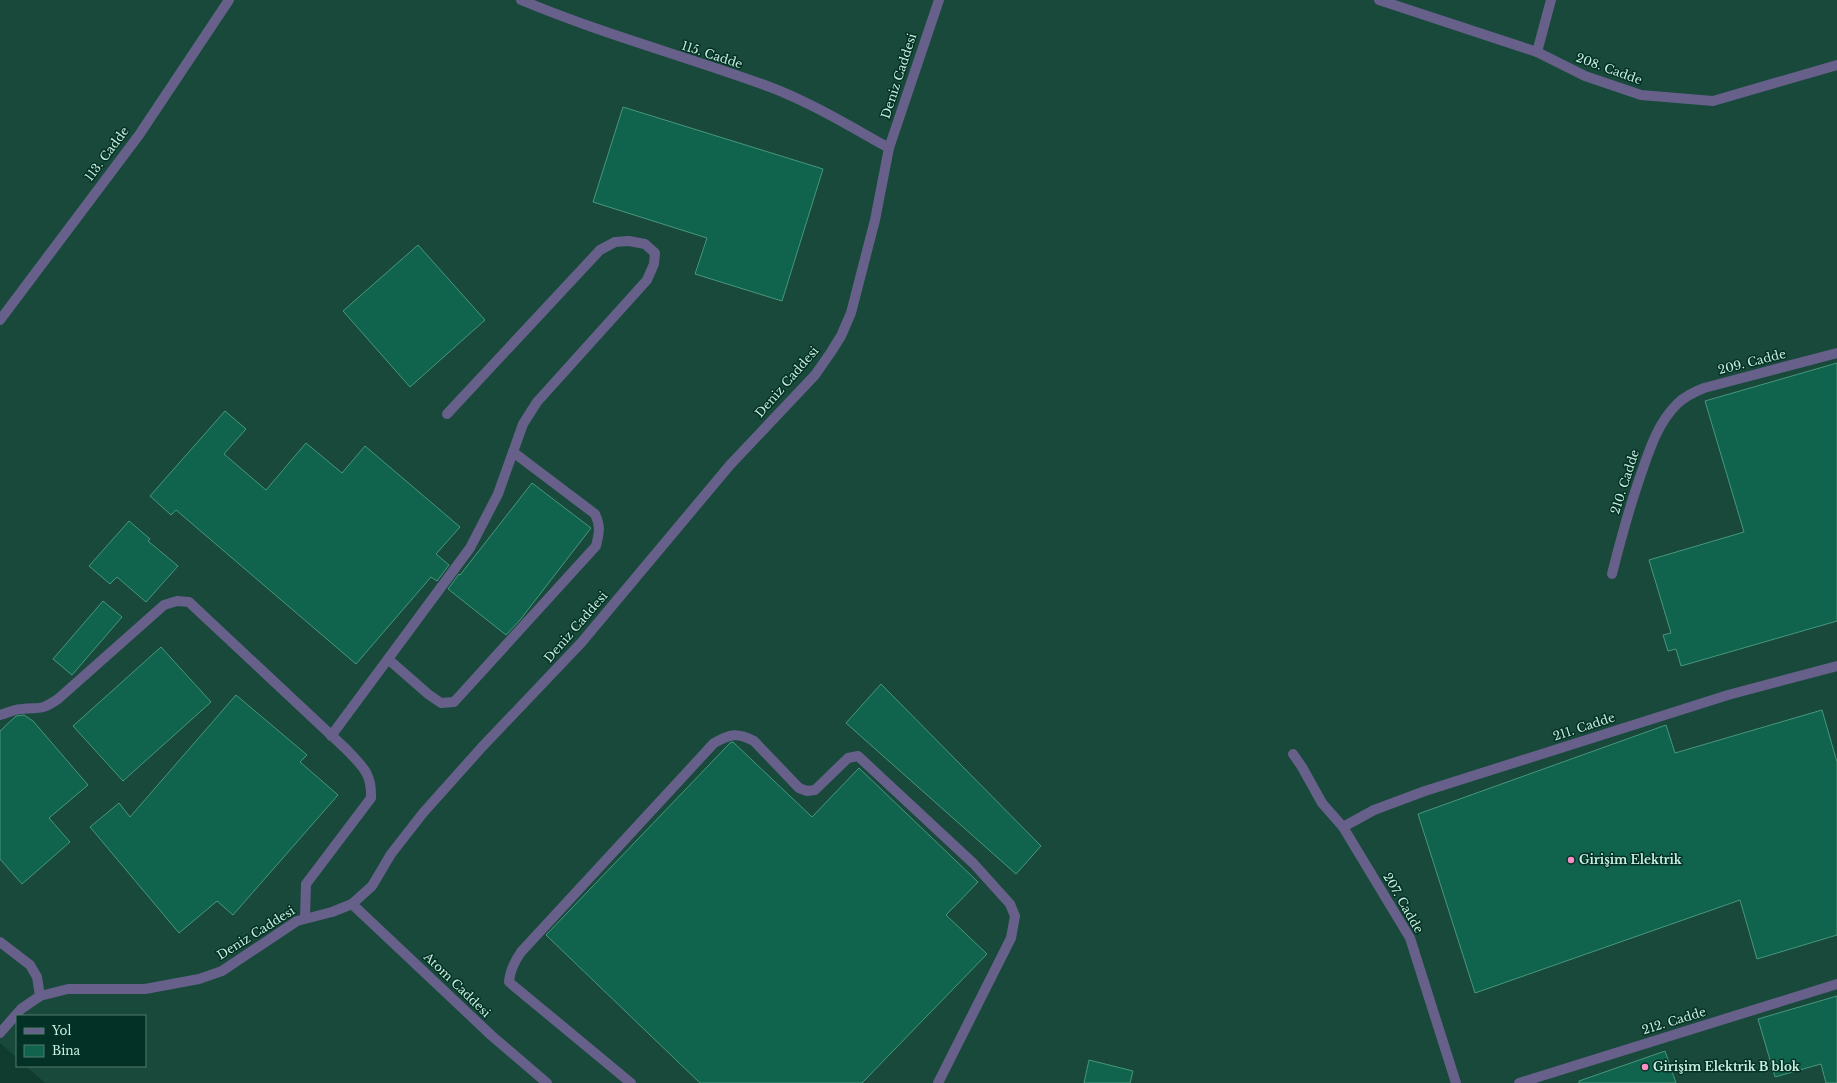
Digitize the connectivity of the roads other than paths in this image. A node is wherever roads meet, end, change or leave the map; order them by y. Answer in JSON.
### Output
{"nodes":[{"id":1,"x":229,"y":0,"type":"edge"},
{"id":2,"x":521,"y":0,"type":"edge"},
{"id":3,"x":939,"y":0,"type":"edge"},
{"id":4,"x":1379,"y":0,"type":"edge"},
{"id":5,"x":1551,"y":0,"type":"edge"},
{"id":6,"x":1537,"y":52,"type":"junction"},
{"id":7,"x":1837,"y":65,"type":"edge"},
{"id":8,"x":889,"y":148,"type":"junction"},
{"id":9,"x":0,"y":320,"type":"edge"},
{"id":10,"x":1837,"y":353,"type":"edge"},
{"id":11,"x":1677,"y":404,"type":"joint"},
{"id":12,"x":447,"y":414,"type":"dead end"},
{"id":13,"x":513,"y":452,"type":"junction"},
{"id":14,"x":1612,"y":574,"type":"dead end"},
{"id":15,"x":388,"y":659,"type":"junction"},
{"id":16,"x":1837,"y":666,"type":"edge"},
{"id":17,"x":0,"y":715,"type":"edge"},
{"id":18,"x":331,"y":736,"type":"junction"},
{"id":19,"x":1293,"y":754,"type":"dead end"},
{"id":20,"x":1343,"y":827,"type":"junction"},
{"id":21,"x":352,"y":904,"type":"junction"},
{"id":22,"x":305,"y":918,"type":"junction"},
{"id":23,"x":0,"y":942,"type":"edge"},
{"id":24,"x":1837,"y":984,"type":"edge"},
{"id":25,"x":40,"y":996,"type":"junction"},
{"id":26,"x":0,"y":1033,"type":"edge"},
{"id":27,"x":547,"y":1083,"type":"edge"},
{"id":28,"x":631,"y":1083,"type":"edge"},
{"id":29,"x":938,"y":1083,"type":"edge"},
{"id":30,"x":1456,"y":1083,"type":"edge"},
{"id":31,"x":1519,"y":1083,"type":"edge"}],
"edges":[{"from":1,"to":9,"type":"street","name":"113. Cadde"},
{"from":2,"to":8,"type":"street","name":"115. Cadde"},
{"from":3,"to":8,"type":"street","name":"Deniz Caddesi"},
{"from":4,"to":6,"type":"street","name":"208. Cadde"},
{"from":5,"to":6,"type":"street"},
{"from":6,"to":7,"type":"street","name":"208. Cadde"},
{"from":8,"to":21,"type":"street","name":"Deniz Caddesi"},
{"from":10,"to":11,"type":"street","name":"209. Cadde"},
{"from":11,"to":14,"type":"street","name":"210. Cadde"},
{"from":12,"to":13,"type":"street"},
{"from":13,"to":15,"type":"street"},
{"from":13,"to":15,"type":"street"},
{"from":15,"to":18,"type":"street"},
{"from":16,"to":20,"type":"street","name":"211. Cadde"},
{"from":17,"to":18,"type":"street"},
{"from":18,"to":22,"type":"street"},
{"from":19,"to":20,"type":"street","name":"207. Cadde"},
{"from":20,"to":30,"type":"street","name":"207. Cadde"},
{"from":21,"to":22,"type":"street","name":"Deniz Caddesi"},
{"from":21,"to":27,"type":"street","name":"Atom Caddesi"},
{"from":22,"to":25,"type":"street","name":"Deniz Caddesi"},
{"from":23,"to":25,"type":"street"},
{"from":24,"to":31,"type":"street","name":"212. Cadde"},
{"from":25,"to":26,"type":"street","name":"Deniz Caddesi"},
{"from":28,"to":29,"type":"street"}]}
